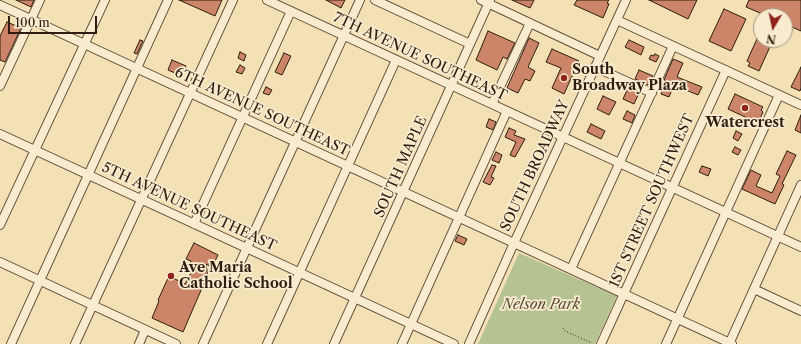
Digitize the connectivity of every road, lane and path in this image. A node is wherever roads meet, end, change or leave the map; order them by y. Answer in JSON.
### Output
{"nodes":[{"id":1,"x":40,"y":0,"type":"edge"},
{"id":2,"x":105,"y":0,"type":"edge"},
{"id":3,"x":168,"y":0,"type":"edge"},
{"id":4,"x":233,"y":0,"type":"edge"},
{"id":5,"x":267,"y":0,"type":"edge"},
{"id":6,"x":360,"y":0,"type":"edge"},
{"id":7,"x":375,"y":0,"type":"edge"},
{"id":8,"x":626,"y":0,"type":"edge"},
{"id":9,"x":487,"y":1,"type":"edge"},
{"id":10,"x":0,"y":5,"type":"edge"},
{"id":11,"x":291,"y":11,"type":"junction"},
{"id":12,"x":31,"y":20,"type":"junction"},
{"id":13,"x":617,"y":20,"type":"junction"},
{"id":14,"x":530,"y":23,"type":"junction"},
{"id":15,"x":343,"y":35,"type":"junction"},
{"id":16,"x":470,"y":44,"type":"junction"},
{"id":17,"x":84,"y":45,"type":"junction"},
{"id":18,"x":673,"y":46,"type":"junction"},
{"id":19,"x":600,"y":56,"type":"junction"},
{"id":20,"x":396,"y":60,"type":"junction"},
{"id":21,"x":595,"y":67,"type":"junction"},
{"id":22,"x":137,"y":69,"type":"junction"},
{"id":23,"x":726,"y":70,"type":"junction"},
{"id":24,"x":451,"y":85,"type":"junction"},
{"id":25,"x":0,"y":86,"type":"edge"},
{"id":26,"x":190,"y":93,"type":"junction"},
{"id":27,"x":652,"y":93,"type":"junction"},
{"id":28,"x":779,"y":95,"type":"junction"},
{"id":29,"x":492,"y":104,"type":"junction"},
{"id":30,"x":801,"y":105,"type":"edge"},
{"id":31,"x":507,"y":111,"type":"junction"},
{"id":32,"x":243,"y":118,"type":"junction"},
{"id":33,"x":0,"y":134,"type":"edge"},
{"id":34,"x":563,"y":137,"type":"junction"},
{"id":35,"x":295,"y":142,"type":"junction"},
{"id":36,"x":35,"y":150,"type":"junction"},
{"id":37,"x":620,"y":163,"type":"junction"},
{"id":38,"x":348,"y":166,"type":"junction"},
{"id":39,"x":88,"y":175,"type":"junction"},
{"id":40,"x":801,"y":185,"type":"edge"},
{"id":41,"x":672,"y":187,"type":"junction"},
{"id":42,"x":403,"y":192,"type":"junction"},
{"id":43,"x":141,"y":200,"type":"junction"},
{"id":44,"x":726,"y":212,"type":"junction"},
{"id":45,"x":458,"y":218,"type":"junction"},
{"id":46,"x":194,"y":224,"type":"junction"},
{"id":47,"x":0,"y":225,"type":"edge"},
{"id":48,"x":777,"y":236,"type":"junction"},
{"id":49,"x":514,"y":243,"type":"junction"},
{"id":50,"x":801,"y":247,"type":"edge"},
{"id":51,"x":246,"y":248,"type":"junction"},
{"id":52,"x":0,"y":262,"type":"edge"},
{"id":53,"x":571,"y":269,"type":"junction"},
{"id":54,"x":300,"y":272,"type":"junction"},
{"id":55,"x":40,"y":281,"type":"junction"},
{"id":56,"x":754,"y":289,"type":"junction"},
{"id":57,"x":624,"y":294,"type":"junction"},
{"id":58,"x":355,"y":298,"type":"junction"},
{"id":59,"x":92,"y":305,"type":"junction"},
{"id":60,"x":801,"y":311,"type":"edge"},
{"id":61,"x":678,"y":319,"type":"junction"},
{"id":62,"x":411,"y":324,"type":"junction"},
{"id":63,"x":563,"y":328,"type":"dead end"},
{"id":64,"x":145,"y":330,"type":"junction"},
{"id":65,"x":592,"y":343,"type":"dead end"},
{"id":66,"x":11,"y":344,"type":"edge"},
{"id":67,"x":74,"y":344,"type":"edge"},
{"id":68,"x":139,"y":344,"type":"edge"},
{"id":69,"x":176,"y":344,"type":"edge"},
{"id":70,"x":203,"y":344,"type":"edge"},
{"id":71,"x":267,"y":344,"type":"edge"},
{"id":72,"x":334,"y":344,"type":"edge"},
{"id":73,"x":402,"y":344,"type":"edge"},
{"id":74,"x":454,"y":344,"type":"edge"},
{"id":75,"x":469,"y":344,"type":"edge"},
{"id":76,"x":601,"y":344,"type":"edge"},
{"id":77,"x":666,"y":344,"type":"edge"},
{"id":78,"x":730,"y":344,"type":"edge"}],
"edges":[{"from":1,"to":12,"type":"street"},
{"from":2,"to":17,"type":"street"},
{"from":3,"to":22,"type":"street"},
{"from":4,"to":26,"type":"street"},
{"from":5,"to":11,"type":"street","name":"7TH AVENUE SOUTHEAST"},
{"from":6,"to":15,"type":"street"},
{"from":7,"to":16,"type":"street"},
{"from":8,"to":13,"type":"street","name":"SOUTH BROADWAY"},
{"from":9,"to":14,"type":"street"},
{"from":9,"to":16,"type":"street","name":"SOUTH MAPLE"},
{"from":10,"to":12,"type":"street","name":"6TH AVENUE SOUTHEAST"},
{"from":11,"to":15,"type":"street","name":"7TH AVENUE SOUTHEAST"},
{"from":11,"to":32,"type":"street"},
{"from":12,"to":17,"type":"street","name":"6TH AVENUE SOUTHEAST"},
{"from":12,"to":25,"type":"street"},
{"from":13,"to":18,"type":"street"},
{"from":13,"to":19,"type":"street","name":"SOUTH BROADWAY"},
{"from":14,"to":19,"type":"street"},
{"from":14,"to":29,"type":"street"},
{"from":15,"to":20,"type":"street","name":"7TH AVENUE SOUTHEAST"},
{"from":15,"to":35,"type":"street"},
{"from":16,"to":24,"type":"street","name":"SOUTH MAPLE"},
{"from":17,"to":22,"type":"street","name":"6TH AVENUE SOUTHEAST"},
{"from":17,"to":36,"type":"street"},
{"from":18,"to":23,"type":"street"},
{"from":18,"to":27,"type":"street"},
{"from":19,"to":21,"type":"street","name":"SOUTH BROADWAY"},
{"from":20,"to":24,"type":"street","name":"7TH AVENUE SOUTHEAST"},
{"from":20,"to":38,"type":"street"},
{"from":21,"to":27,"type":"street"},
{"from":21,"to":34,"type":"street","name":"SOUTH BROADWAY"},
{"from":22,"to":26,"type":"street","name":"6TH AVENUE SOUTHEAST"},
{"from":22,"to":39,"type":"street"},
{"from":23,"to":28,"type":"street"},
{"from":23,"to":41,"type":"street","name":"1ST STREET SOUTHWEST"},
{"from":24,"to":29,"type":"street","name":"7TH AVENUE SOUTHEAST"},
{"from":24,"to":42,"type":"street","name":"SOUTH MAPLE"},
{"from":26,"to":32,"type":"street","name":"6TH AVENUE SOUTHEAST"},
{"from":26,"to":43,"type":"street"},
{"from":27,"to":37,"type":"street"},
{"from":28,"to":30,"type":"street"},
{"from":28,"to":44,"type":"street"},
{"from":29,"to":31,"type":"street","name":"7TH AVENUE SOUTHEAST"},
{"from":31,"to":34,"type":"street","name":"7TH AVENUE SOUTHEAST"},
{"from":31,"to":45,"type":"street"},
{"from":32,"to":35,"type":"street","name":"6TH AVENUE SOUTHEAST"},
{"from":32,"to":46,"type":"street"},
{"from":33,"to":36,"type":"street","name":"5TH AVENUE SOUTHEAST"},
{"from":34,"to":37,"type":"street","name":"7TH AVENUE SOUTHEAST"},
{"from":34,"to":49,"type":"street","name":"SOUTH BROADWAY"},
{"from":35,"to":38,"type":"street","name":"6TH AVENUE SOUTHEAST"},
{"from":35,"to":51,"type":"street"},
{"from":36,"to":39,"type":"street","name":"5TH AVENUE SOUTHEAST"},
{"from":36,"to":47,"type":"street"},
{"from":37,"to":41,"type":"street","name":"7TH AVENUE SOUTHEAST"},
{"from":37,"to":53,"type":"street"},
{"from":38,"to":42,"type":"street","name":"6TH AVENUE SOUTHEAST"},
{"from":38,"to":54,"type":"street"},
{"from":39,"to":43,"type":"street","name":"5TH AVENUE SOUTHEAST"},
{"from":39,"to":55,"type":"street"},
{"from":40,"to":48,"type":"street"},
{"from":41,"to":44,"type":"street","name":"7TH AVENUE SOUTHEAST"},
{"from":41,"to":57,"type":"street","name":"1ST STREET SOUTHWEST"},
{"from":42,"to":45,"type":"street","name":"6TH AVENUE SOUTHEAST"},
{"from":42,"to":58,"type":"street","name":"SOUTH MAPLE"},
{"from":43,"to":46,"type":"street","name":"5TH AVENUE SOUTHEAST"},
{"from":43,"to":59,"type":"street"},
{"from":44,"to":48,"type":"street","name":"7TH AVENUE SOUTHEAST"},
{"from":44,"to":61,"type":"street"},
{"from":45,"to":49,"type":"street","name":"6TH AVENUE SOUTHEAST"},
{"from":45,"to":62,"type":"street"},
{"from":46,"to":51,"type":"street","name":"5TH AVENUE SOUTHEAST"},
{"from":48,"to":50,"type":"street","name":"7TH AVENUE SOUTHEAST"},
{"from":48,"to":56,"type":"street"},
{"from":49,"to":53,"type":"street","name":"6TH AVENUE SOUTHEAST"},
{"from":49,"to":75,"type":"street","name":"SOUTH BROADWAY"},
{"from":51,"to":54,"type":"street","name":"5TH AVENUE SOUTHEAST"},
{"from":51,"to":70,"type":"street"},
{"from":52,"to":55,"type":"street"},
{"from":53,"to":57,"type":"street","name":"6TH AVENUE SOUTHEAST"},
{"from":54,"to":58,"type":"street","name":"5TH AVENUE SOUTHEAST"},
{"from":54,"to":71,"type":"street"},
{"from":55,"to":59,"type":"street"},
{"from":55,"to":66,"type":"street"},
{"from":56,"to":60,"type":"street"},
{"from":56,"to":78,"type":"street"},
{"from":57,"to":61,"type":"street","name":"6TH AVENUE SOUTHEAST"},
{"from":57,"to":76,"type":"street","name":"1ST STREET SOUTHWEST"},
{"from":58,"to":62,"type":"street","name":"5TH AVENUE SOUTHEAST"},
{"from":58,"to":72,"type":"street","name":"SOUTH MAPLE"},
{"from":59,"to":64,"type":"street"},
{"from":59,"to":67,"type":"street"},
{"from":61,"to":77,"type":"street"},
{"from":61,"to":78,"type":"street","name":"6TH AVENUE SOUTHEAST"},
{"from":62,"to":73,"type":"street"},
{"from":62,"to":74,"type":"street","name":"5TH AVENUE SOUTHEAST"},
{"from":63,"to":65,"type":"path"},
{"from":64,"to":68,"type":"street"},
{"from":64,"to":69,"type":"street"}]}
